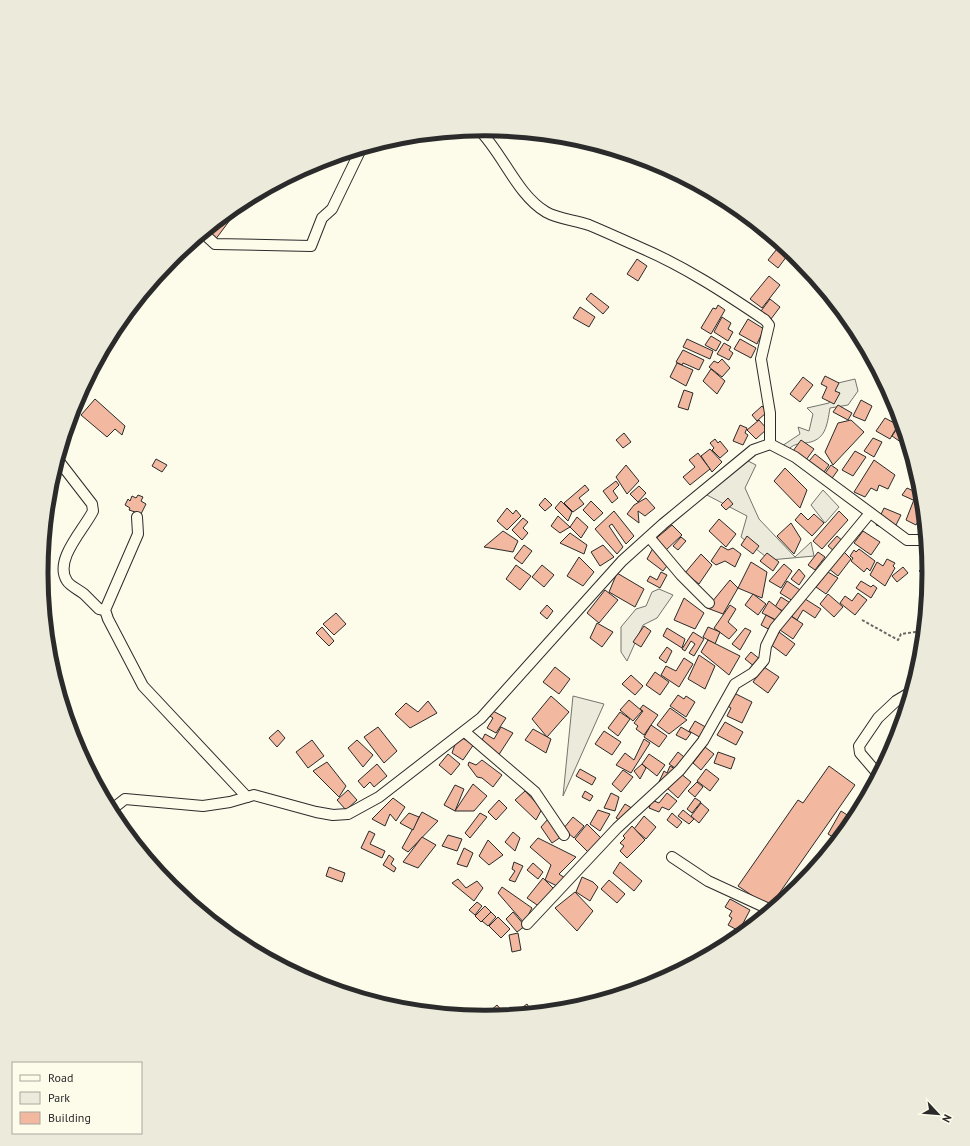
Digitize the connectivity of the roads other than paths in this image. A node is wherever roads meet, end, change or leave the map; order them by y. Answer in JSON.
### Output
{"nodes":[{"id":1,"x":486,"y":136,"type":"edge"},
{"id":2,"x":358,"y":155,"type":"edge"},
{"id":3,"x":207,"y":236,"type":"edge"},
{"id":4,"x":770,"y":444,"type":"junction"},
{"id":5,"x":62,"y":465,"type":"edge"},
{"id":6,"x":870,"y":512,"type":"junction"},
{"id":7,"x":137,"y":517,"type":"dead end"},
{"id":8,"x":649,"y":537,"type":"junction"},
{"id":9,"x":921,"y":539,"type":"edge"},
{"id":10,"x":709,"y":603,"type":"dead end"},
{"id":11,"x":105,"y":610,"type":"junction"},
{"id":12,"x":904,"y":696,"type":"edge"},
{"id":13,"x":464,"y":732,"type":"junction"},
{"id":14,"x":875,"y":770,"type":"edge"},
{"id":15,"x":245,"y":797,"type":"junction"},
{"id":16,"x":116,"y":806,"type":"edge"},
{"id":17,"x":564,"y":835,"type":"dead end"},
{"id":18,"x":672,"y":857,"type":"dead end"},
{"id":19,"x":766,"y":908,"type":"edge"},
{"id":20,"x":527,"y":924,"type":"dead end"}],
"edges":[{"from":1,"to":4,"type":"street"},
{"from":2,"to":3,"type":"street"},
{"from":4,"to":6,"type":"street"},
{"from":4,"to":8,"type":"street"},
{"from":5,"to":11,"type":"street"},
{"from":6,"to":9,"type":"street"},
{"from":6,"to":20,"type":"street"},
{"from":7,"to":11,"type":"street"},
{"from":8,"to":10,"type":"street"},
{"from":8,"to":13,"type":"street"},
{"from":11,"to":15,"type":"street"},
{"from":12,"to":14,"type":"street"},
{"from":13,"to":15,"type":"street"},
{"from":13,"to":17,"type":"street"},
{"from":15,"to":16,"type":"street"},
{"from":18,"to":19,"type":"street"}]}
